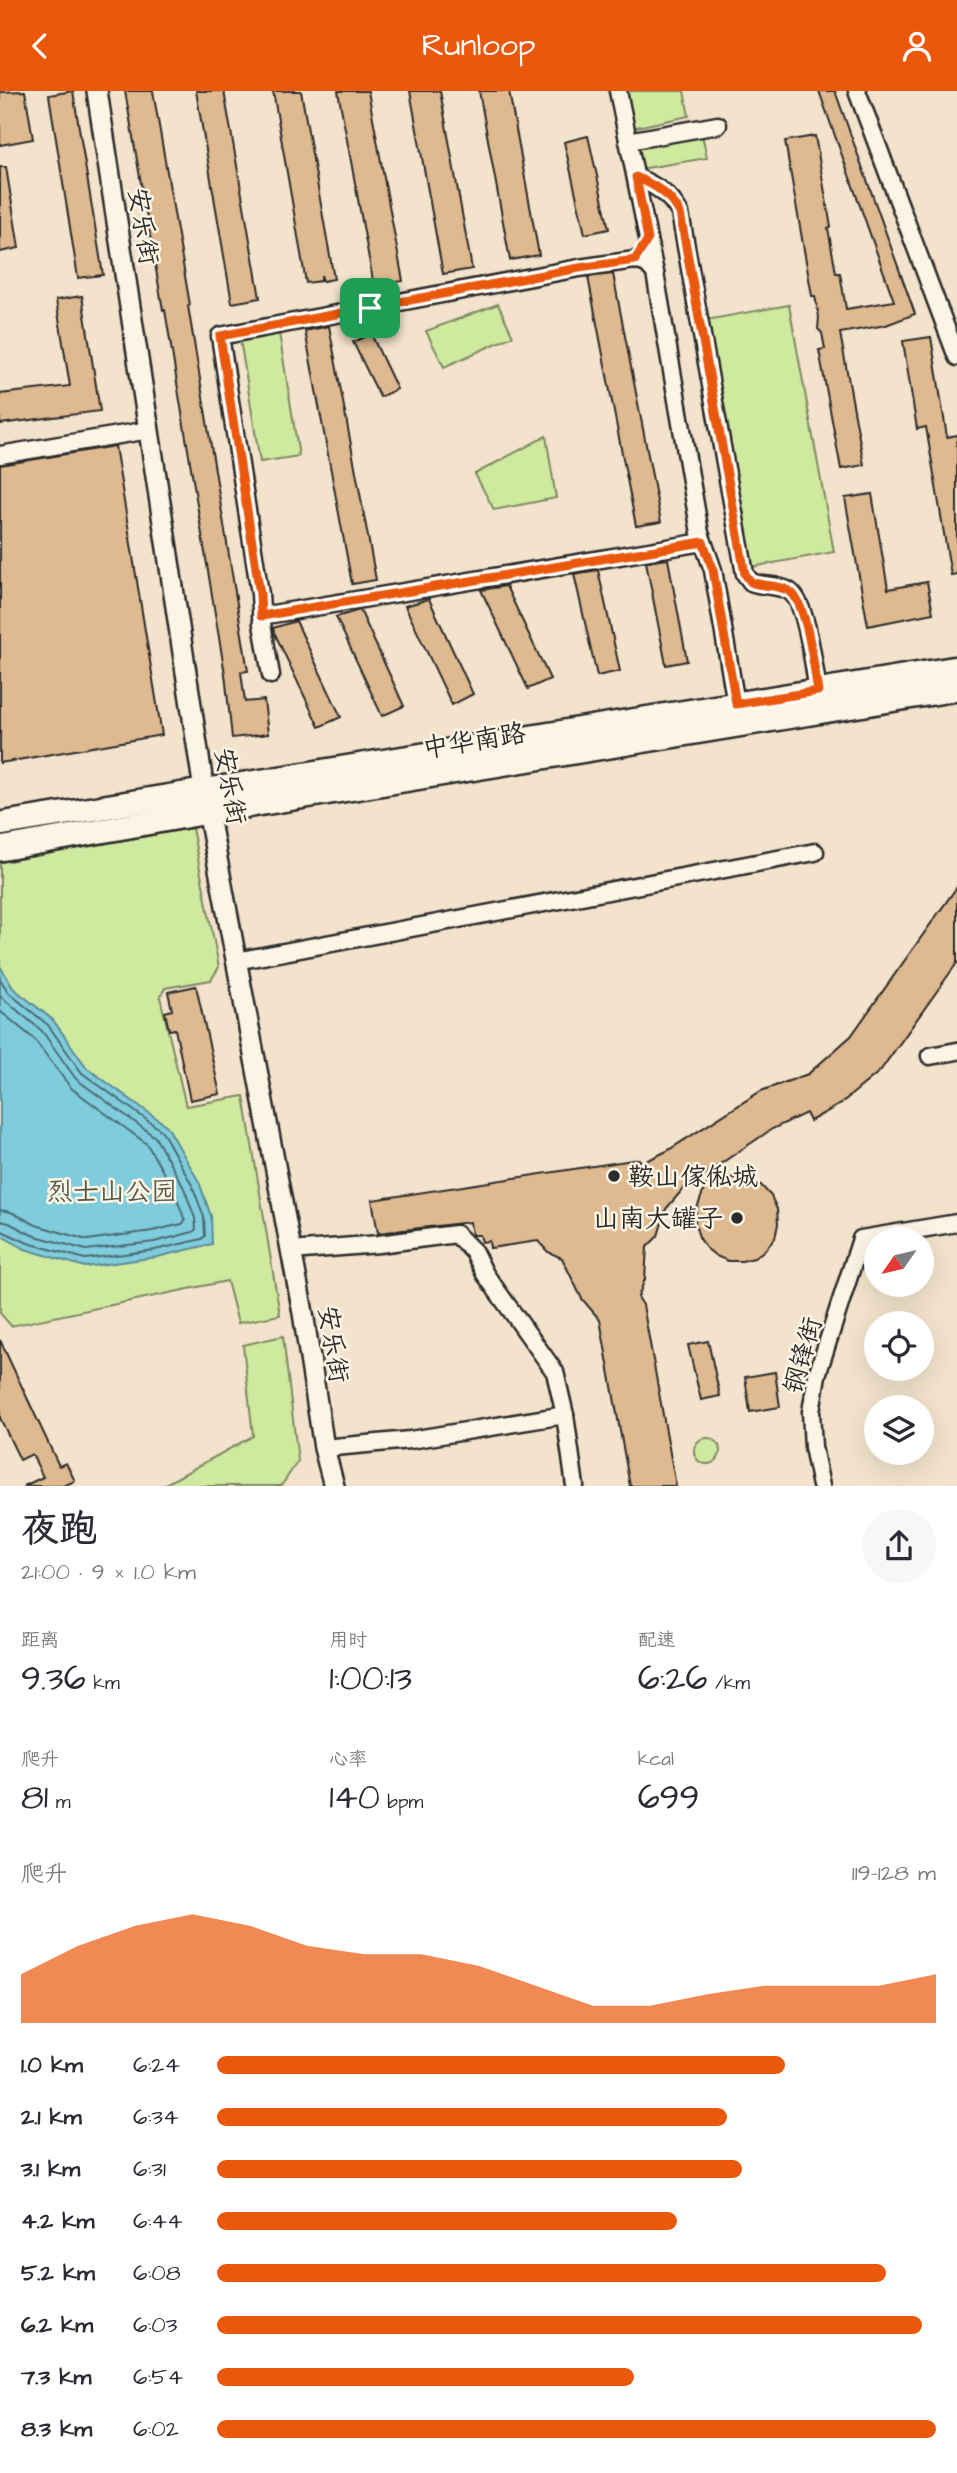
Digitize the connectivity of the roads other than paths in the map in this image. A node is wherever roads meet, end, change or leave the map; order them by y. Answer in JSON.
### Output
{"nodes":[{"id":1,"x":97,"y":91,"type":"edge"},
{"id":2,"x":618,"y":91,"type":"edge"},
{"id":3,"x":857,"y":91,"type":"edge"},
{"id":4,"x":718,"y":125,"type":"dead end"},
{"id":5,"x":628,"y":141,"type":"junction"},
{"id":6,"x":636,"y":177,"type":"junction"},
{"id":7,"x":648,"y":239,"type":"junction"},
{"id":8,"x":635,"y":260,"type":"junction"},
{"id":9,"x":655,"y":273,"type":"junction"},
{"id":10,"x":957,"y":356,"type":"edge"},
{"id":11,"x":149,"y":430,"type":"junction"},
{"id":12,"x":0,"y":455,"type":"edge"},
{"id":13,"x":703,"y":542,"type":"junction"},
{"id":14,"x":261,"y":616,"type":"junction"},
{"id":15,"x":957,"y":668,"type":"edge"},
{"id":16,"x":271,"y":675,"type":"dead end"},
{"id":17,"x":957,"y":689,"type":"edge"},
{"id":18,"x":818,"y":691,"type":"junction"},
{"id":19,"x":736,"y":704,"type":"junction"},
{"id":20,"x":206,"y":801,"type":"junction"},
{"id":21,"x":0,"y":824,"type":"edge"},
{"id":22,"x":0,"y":849,"type":"edge"},
{"id":23,"x":815,"y":852,"type":"dead end"},
{"id":24,"x":236,"y":961,"type":"junction"},
{"id":25,"x":957,"y":1051,"type":"edge"},
{"id":26,"x":930,"y":1056,"type":"dead end"},
{"id":27,"x":957,"y":1223,"type":"edge"},
{"id":28,"x":291,"y":1251,"type":"junction"},
{"id":29,"x":565,"y":1415,"type":"junction"},
{"id":30,"x":324,"y":1448,"type":"junction"},
{"id":31,"x":330,"y":1484,"type":"edge"},
{"id":32,"x":575,"y":1486,"type":"edge"},
{"id":33,"x":821,"y":1486,"type":"edge"}],
"edges":[{"from":1,"to":11,"type":"street","name":"安乐街"},
{"from":2,"to":5,"type":"street"},
{"from":3,"to":10,"type":"street"},
{"from":4,"to":5,"type":"street"},
{"from":5,"to":6,"type":"street"},
{"from":6,"to":7,"type":"street"},
{"from":6,"to":18,"type":"street"},
{"from":7,"to":8,"type":"street"},
{"from":7,"to":9,"type":"street"},
{"from":8,"to":9,"type":"street"},
{"from":8,"to":14,"type":"street"},
{"from":9,"to":13,"type":"street"},
{"from":11,"to":12,"type":"street"},
{"from":11,"to":20,"type":"street","name":"安乐街"},
{"from":13,"to":14,"type":"street"},
{"from":13,"to":19,"type":"street"},
{"from":14,"to":16,"type":"street"},
{"from":15,"to":18,"type":"main road","name":"中华南路"},
{"from":17,"to":20,"type":"main road","name":"中华南路"},
{"from":18,"to":19,"type":"main road","name":"中华南路"},
{"from":19,"to":20,"type":"main road","name":"中华南路"},
{"from":20,"to":21,"type":"main road","name":"中华南路"},
{"from":20,"to":22,"type":"main road","name":"中华南路"},
{"from":20,"to":24,"type":"street","name":"安乐街"},
{"from":23,"to":24,"type":"street"},
{"from":24,"to":28,"type":"street","name":"安乐街"},
{"from":25,"to":26,"type":"street"},
{"from":27,"to":33,"type":"street","name":"钢锋街"},
{"from":28,"to":29,"type":"street"},
{"from":28,"to":30,"type":"street","name":"安乐街"},
{"from":29,"to":30,"type":"street"},
{"from":29,"to":32,"type":"street"},
{"from":30,"to":31,"type":"street","name":"安乐街"}]}
